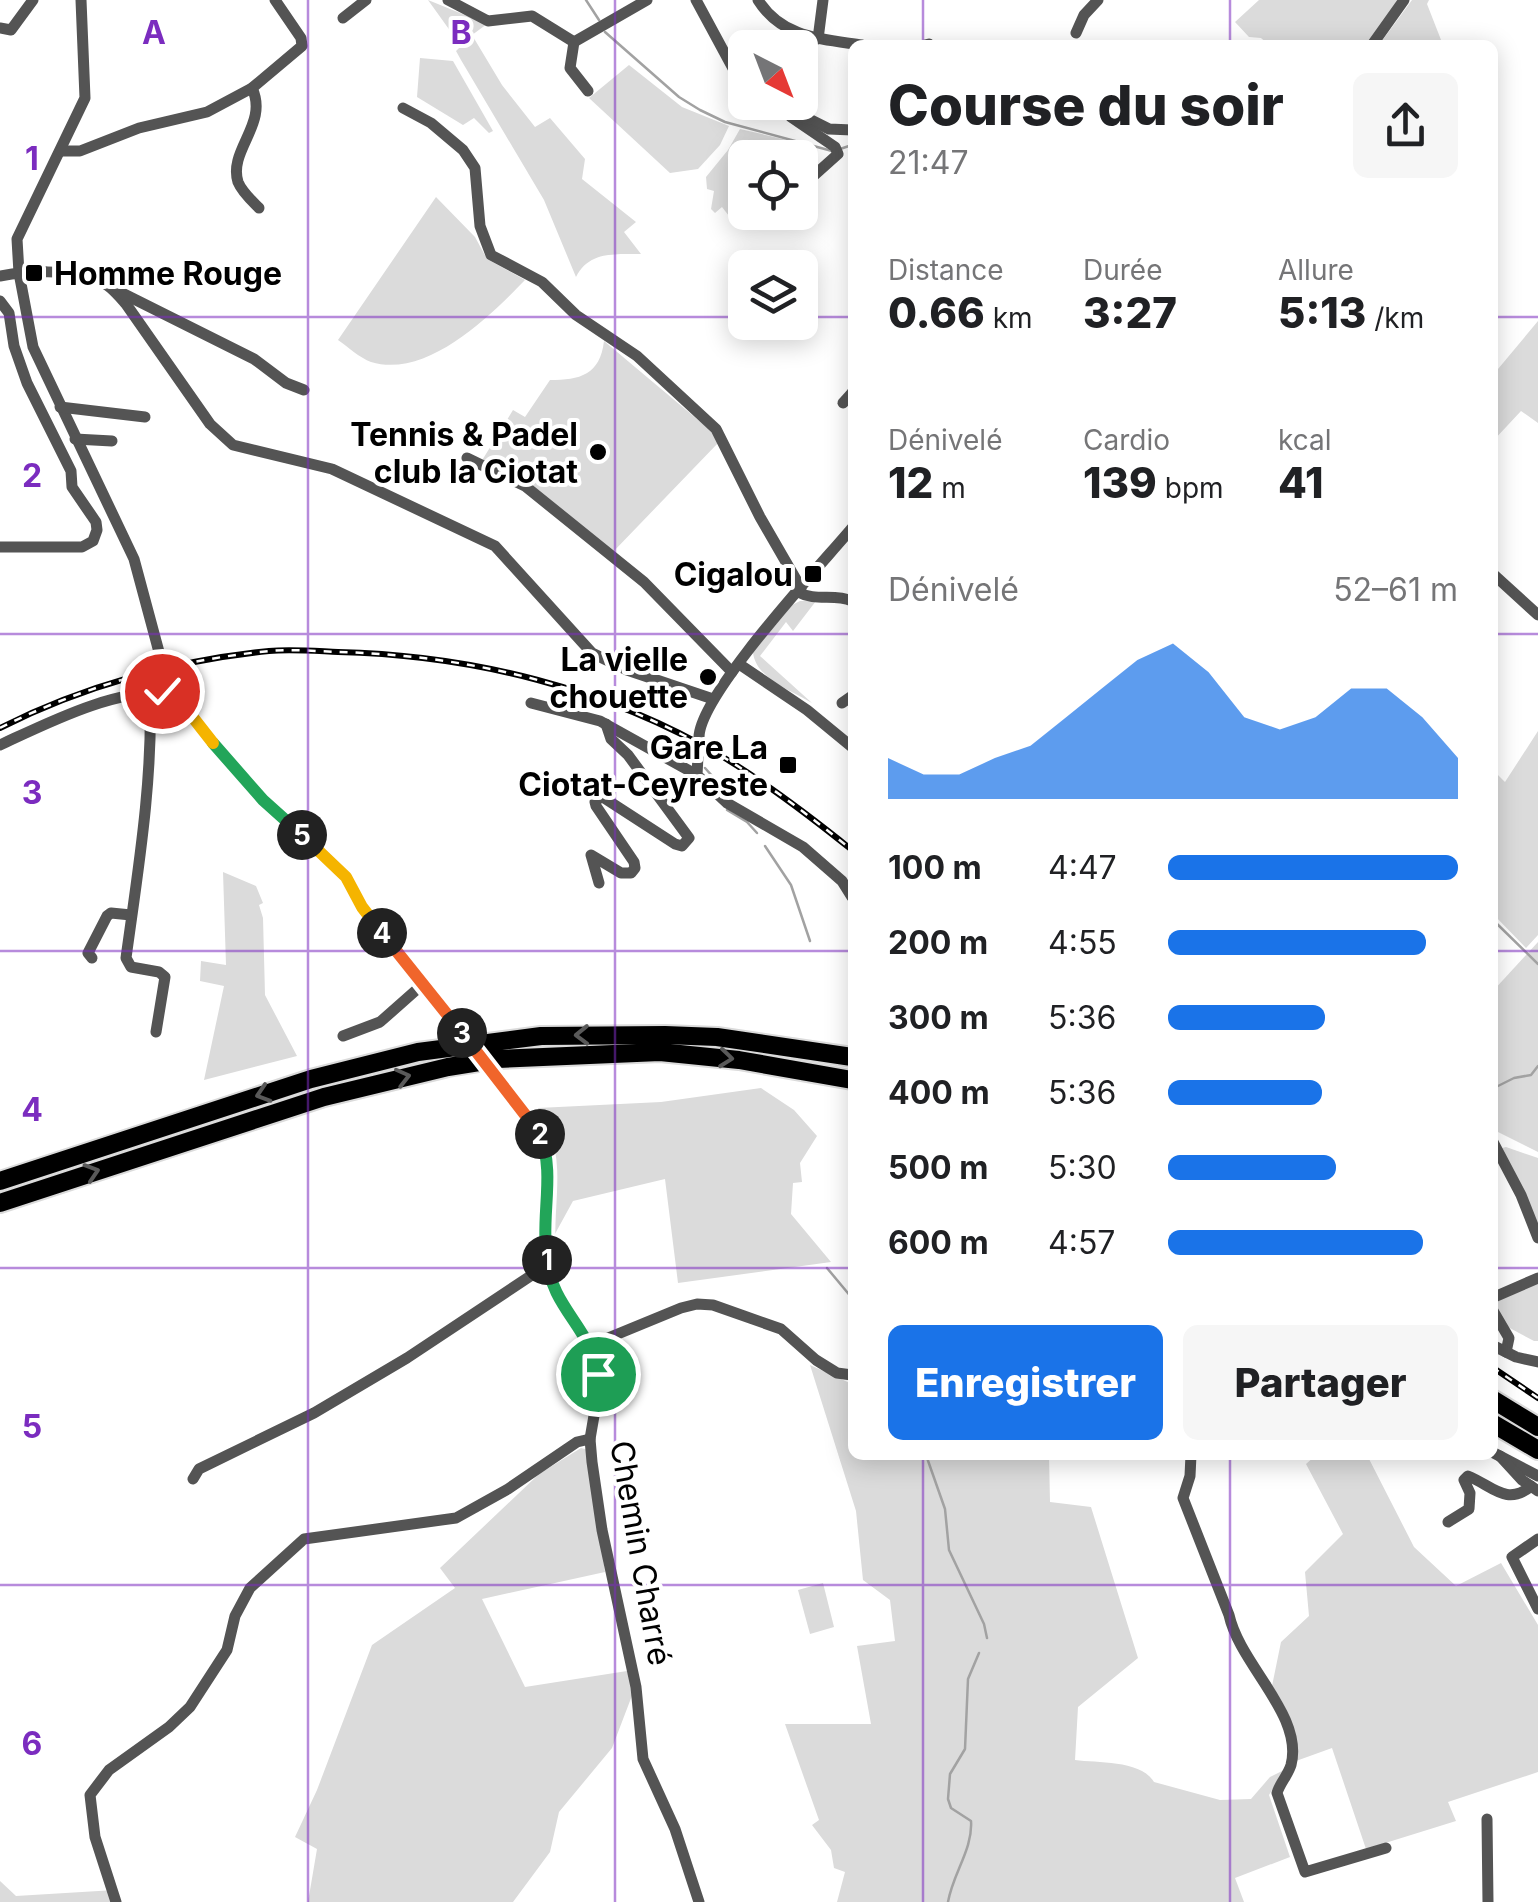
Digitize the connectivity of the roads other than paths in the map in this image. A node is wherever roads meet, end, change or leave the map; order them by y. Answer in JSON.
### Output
{"nodes":[{"id":1,"x":33,"y":0,"type":"edge"},
{"id":2,"x":81,"y":0,"type":"edge"},
{"id":3,"x":275,"y":0,"type":"edge"},
{"id":4,"x":366,"y":0,"type":"edge"},
{"id":5,"x":647,"y":0,"type":"edge"},
{"id":6,"x":696,"y":0,"type":"edge"},
{"id":7,"x":758,"y":0,"type":"edge"},
{"id":8,"x":823,"y":0,"type":"edge"},
{"id":9,"x":1098,"y":0,"type":"edge"},
{"id":10,"x":1404,"y":0,"type":"edge"},
{"id":11,"x":453,"y":1,"type":"edge"},
{"id":12,"x":343,"y":18,"type":"dead end"},
{"id":13,"x":0,"y":28,"type":"edge"},
{"id":14,"x":788,"y":30,"type":"edge"},
{"id":15,"x":1076,"y":33,"type":"dead end"},
{"id":16,"x":818,"y":39,"type":"joint"},
{"id":17,"x":1376,"y":40,"type":"edge"},
{"id":18,"x":574,"y":42,"type":"junction"},
{"id":19,"x":848,"y":43,"type":"edge"},
{"id":20,"x":728,"y":59,"type":"edge"},
{"id":21,"x":252,"y":88,"type":"junction"},
{"id":22,"x":588,"y":91,"type":"dead end"},
{"id":23,"x":403,"y":108,"type":"dead end"},
{"id":24,"x":794,"y":120,"type":"edge"},
{"id":25,"x":810,"y":120,"type":"edge"},
{"id":26,"x":848,"y":130,"type":"edge"},
{"id":27,"x":62,"y":152,"type":"junction"},
{"id":28,"x":818,"y":174,"type":"edge"},
{"id":29,"x":259,"y":208,"type":"dead end"},
{"id":30,"x":19,"y":274,"type":"junction"},
{"id":31,"x":0,"y":276,"type":"edge"},
{"id":32,"x":114,"y":290,"type":"junction"},
{"id":33,"x":0,"y":302,"type":"edge"},
{"id":34,"x":304,"y":390,"type":"dead end"},
{"id":35,"x":848,"y":397,"type":"edge"},
{"id":36,"x":843,"y":403,"type":"dead end"},
{"id":37,"x":59,"y":405,"type":"junction"},
{"id":38,"x":42,"y":411,"type":"junction"},
{"id":39,"x":146,"y":417,"type":"dead end"},
{"id":40,"x":75,"y":439,"type":"junction"},
{"id":41,"x":112,"y":442,"type":"dead end"},
{"id":42,"x":467,"y":458,"type":"dead end"},
{"id":43,"x":848,"y":533,"type":"edge"},
{"id":44,"x":0,"y":547,"type":"edge"},
{"id":45,"x":1498,"y":578,"type":"edge"},
{"id":46,"x":799,"y":590,"type":"junction"},
{"id":47,"x":848,"y":600,"type":"edge"},
{"id":48,"x":1538,"y":615,"type":"edge"},
{"id":49,"x":159,"y":652,"type":"dead end"},
{"id":50,"x":735,"y":668,"type":"junction"},
{"id":51,"x":150,"y":692,"type":"junction"},
{"id":52,"x":713,"y":699,"type":"junction"},
{"id":53,"x":531,"y":703,"type":"dead end"},
{"id":54,"x":606,"y":724,"type":"junction"},
{"id":55,"x":699,"y":737,"type":"dead end"},
{"id":56,"x":0,"y":745,"type":"edge"},
{"id":57,"x":848,"y":745,"type":"edge"},
{"id":58,"x":698,"y":756,"type":"dead end"},
{"id":59,"x":696,"y":774,"type":"junction"},
{"id":60,"x":599,"y":883,"type":"dead end"},
{"id":61,"x":848,"y":891,"type":"edge"},
{"id":62,"x":132,"y":916,"type":"junction"},
{"id":63,"x":92,"y":958,"type":"dead end"},
{"id":64,"x":423,"y":984,"type":"junction"},
{"id":65,"x":156,"y":1032,"type":"dead end"},
{"id":66,"x":343,"y":1036,"type":"dead end"},
{"id":67,"x":848,"y":1056,"type":"edge"},
{"id":68,"x":848,"y":1079,"type":"edge"},
{"id":69,"x":1498,"y":1151,"type":"edge"},
{"id":70,"x":0,"y":1181,"type":"edge"},
{"id":71,"x":0,"y":1203,"type":"edge"},
{"id":72,"x":1538,"y":1238,"type":"edge"},
{"id":73,"x":548,"y":1272,"type":"junction"},
{"id":74,"x":1538,"y":1278,"type":"edge"},
{"id":75,"x":1498,"y":1295,"type":"edge"},
{"id":76,"x":1498,"y":1319,"type":"edge"},
{"id":77,"x":591,"y":1344,"type":"junction"},
{"id":78,"x":1498,"y":1348,"type":"edge"},
{"id":79,"x":1506,"y":1352,"type":"junction"},
{"id":80,"x":1538,"y":1362,"type":"edge"},
{"id":81,"x":848,"y":1374,"type":"edge"},
{"id":82,"x":1498,"y":1403,"type":"edge"},
{"id":83,"x":1498,"y":1426,"type":"edge"},
{"id":84,"x":1538,"y":1426,"type":"edge"},
{"id":85,"x":590,"y":1438,"type":"junction"},
{"id":86,"x":1538,"y":1450,"type":"edge"},
{"id":87,"x":1498,"y":1456,"type":"edge"},
{"id":88,"x":1191,"y":1460,"type":"edge"},
{"id":89,"x":193,"y":1479,"type":"dead end"},
{"id":90,"x":1536,"y":1484,"type":"edge"},
{"id":91,"x":1448,"y":1522,"type":"dead end"},
{"id":92,"x":1538,"y":1539,"type":"edge"},
{"id":93,"x":1538,"y":1609,"type":"edge"},
{"id":94,"x":1487,"y":1819,"type":"dead end"},
{"id":95,"x":1386,"y":1848,"type":"dead end"},
{"id":96,"x":116,"y":1902,"type":"edge"},
{"id":97,"x":699,"y":1902,"type":"edge"},
{"id":98,"x":1488,"y":1902,"type":"edge"}],
"edges":[{"from":1,"to":13,"type":"street"},
{"from":2,"to":27,"type":"street"},
{"from":3,"to":21,"type":"street"},
{"from":4,"to":12,"type":"street"},
{"from":5,"to":18,"type":"street"},
{"from":6,"to":20,"type":"street"},
{"from":7,"to":14,"type":"street"},
{"from":8,"to":16,"type":"street"},
{"from":9,"to":15,"type":"street"},
{"from":10,"to":17,"type":"street"},
{"from":11,"to":18,"type":"street"},
{"from":16,"to":19,"type":"street"},
{"from":18,"to":22,"type":"street"},
{"from":21,"to":27,"type":"street"},
{"from":21,"to":29,"type":"street"},
{"from":23,"to":46,"type":"street"},
{"from":24,"to":28,"type":"street"},
{"from":25,"to":26,"type":"street"},
{"from":27,"to":30,"type":"street"},
{"from":30,"to":31,"type":"street"},
{"from":30,"to":32,"type":"street"},
{"from":30,"to":37,"type":"street"},
{"from":32,"to":34,"type":"street"},
{"from":32,"to":52,"type":"street"},
{"from":33,"to":38,"type":"street"},
{"from":35,"to":36,"type":"street"},
{"from":37,"to":38,"type":"street"},
{"from":37,"to":39,"type":"street"},
{"from":37,"to":40,"type":"street"},
{"from":38,"to":44,"type":"street"},
{"from":40,"to":41,"type":"street"},
{"from":40,"to":49,"type":"street"},
{"from":42,"to":50,"type":"street"},
{"from":43,"to":46,"type":"street"},
{"from":45,"to":48,"type":"street"},
{"from":46,"to":47,"type":"street"},
{"from":46,"to":50,"type":"street"},
{"from":50,"to":52,"type":"street"},
{"from":50,"to":57,"type":"street"},
{"from":51,"to":56,"type":"street"},
{"from":51,"to":62,"type":"street"},
{"from":51,"to":64,"type":"street"},
{"from":52,"to":55,"type":"street"},
{"from":53,"to":54,"type":"street"},
{"from":54,"to":59,"type":"street"},
{"from":54,"to":60,"type":"street"},
{"from":58,"to":59,"type":"street"},
{"from":59,"to":61,"type":"street"},
{"from":62,"to":63,"type":"street"},
{"from":62,"to":65,"type":"street"},
{"from":64,"to":66,"type":"street"},
{"from":64,"to":73,"type":"street","bridge":true},
{"from":67,"to":70,"type":"highway","one_way":true},
{"from":71,"to":68,"type":"highway","one_way":true},
{"from":69,"to":72,"type":"street"},
{"from":73,"to":77,"type":"street"},
{"from":73,"to":89,"type":"street"},
{"from":74,"to":75,"type":"street"},
{"from":76,"to":79,"type":"street"},
{"from":77,"to":81,"type":"street"},
{"from":77,"to":85,"type":"street","name":"Chemin Charré"},
{"from":78,"to":79,"type":"street"},
{"from":79,"to":80,"type":"street"},
{"from":82,"to":84,"type":"highway"},
{"from":83,"to":86,"type":"highway"},
{"from":85,"to":96,"type":"street"},
{"from":85,"to":97,"type":"street","name":"Chemin Charré"},
{"from":87,"to":90,"type":"street"},
{"from":88,"to":95,"type":"street"},
{"from":90,"to":91,"type":"street"},
{"from":92,"to":93,"type":"street"},
{"from":94,"to":98,"type":"street"}]}
